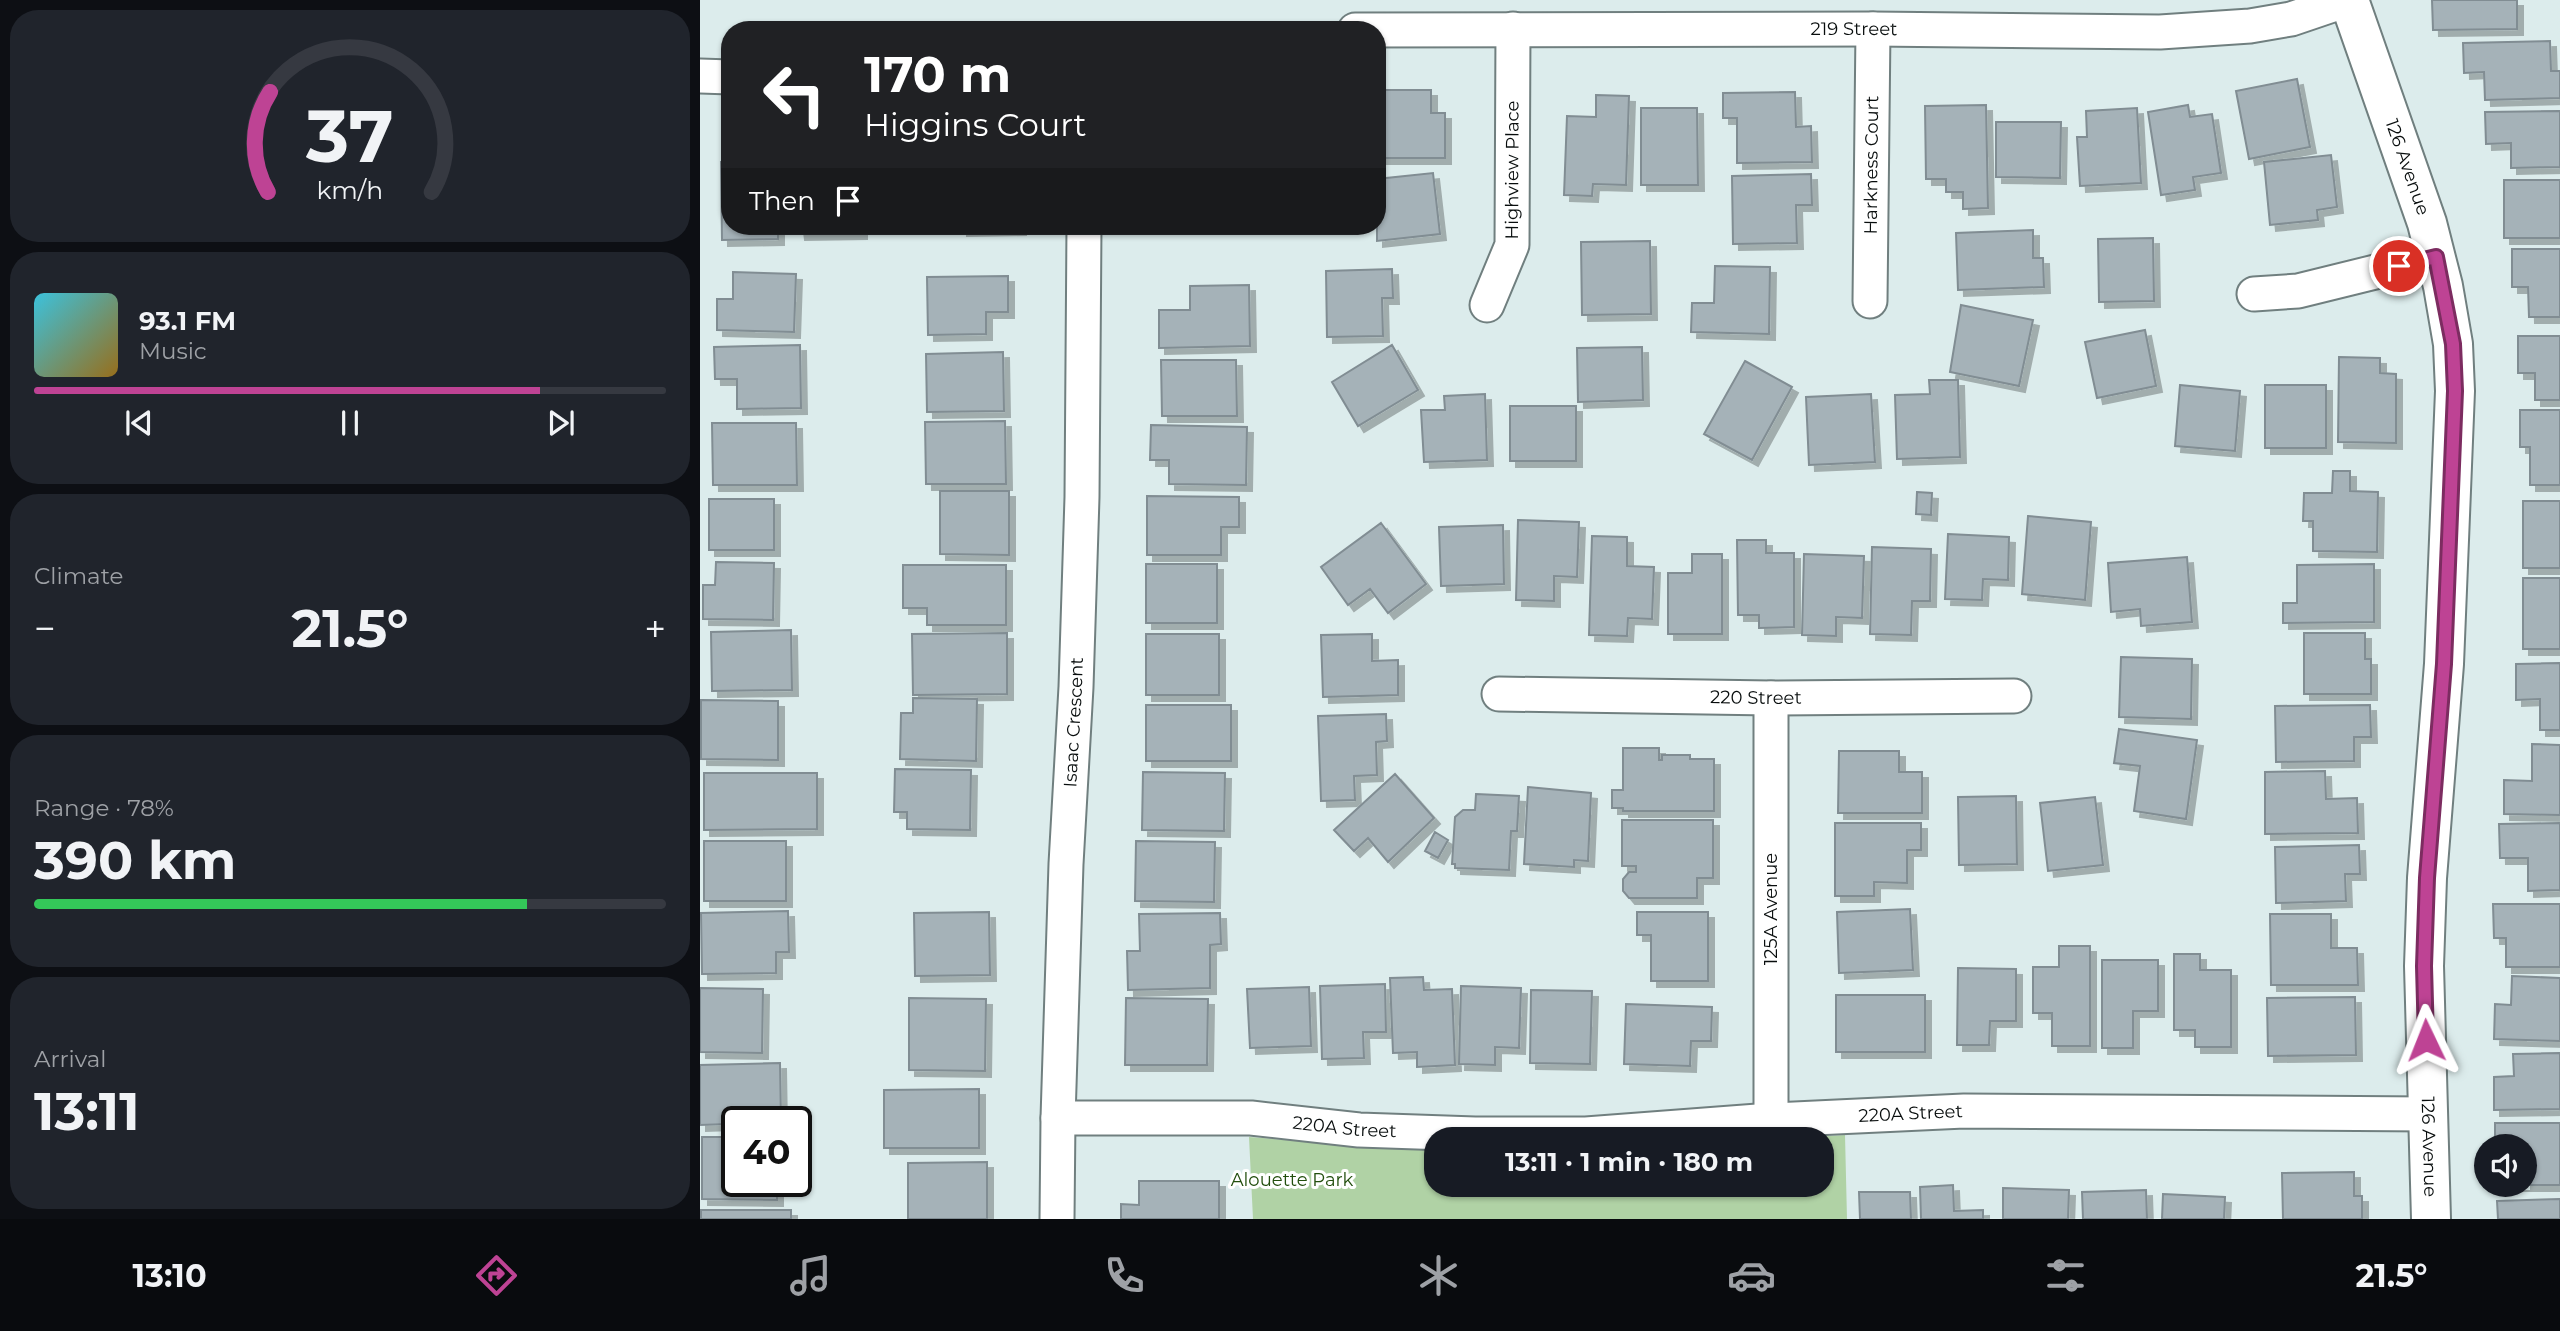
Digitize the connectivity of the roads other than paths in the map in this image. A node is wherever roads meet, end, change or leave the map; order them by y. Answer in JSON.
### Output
{"nodes":[{"id":1,"x":2348,"y":0,"type":"edge"},
{"id":2,"x":1513,"y":29,"type":"junction"},
{"id":3,"x":1873,"y":29,"type":"junction"},
{"id":4,"x":1386,"y":30,"type":"edge"},
{"id":5,"x":700,"y":76,"type":"edge"},
{"id":6,"x":721,"y":77,"type":"edge"},
{"id":7,"x":1084,"y":235,"type":"edge"},
{"id":8,"x":2436,"y":257,"type":"junction"},
{"id":9,"x":2254,"y":294,"type":"dead end"},
{"id":10,"x":1870,"y":301,"type":"dead end"},
{"id":11,"x":1487,"y":305,"type":"dead end"},
{"id":12,"x":1499,"y":694,"type":"dead end"},
{"id":13,"x":2014,"y":696,"type":"dead end"},
{"id":14,"x":1771,"y":698,"type":"junction"},
{"id":15,"x":2428,"y":1114,"type":"junction"},
{"id":16,"x":1058,"y":1118,"type":"junction"},
{"id":17,"x":1771,"y":1120,"type":"junction"},
{"id":18,"x":1057,"y":1219,"type":"edge"},
{"id":19,"x":2431,"y":1219,"type":"edge"}],
"edges":[{"from":1,"to":3,"type":"street","name":"219 Street"},
{"from":1,"to":8,"type":"street","name":"126 Avenue"},
{"from":2,"to":3,"type":"street","name":"219 Street"},
{"from":2,"to":4,"type":"street","name":"219 Street"},
{"from":2,"to":11,"type":"street","name":"Highview Place"},
{"from":3,"to":10,"type":"street","name":"Harkness Court"},
{"from":5,"to":6,"type":"street"},
{"from":7,"to":16,"type":"street","name":"Isaac Crescent"},
{"from":8,"to":9,"type":"street"},
{"from":8,"to":15,"type":"street","name":"126 Avenue"},
{"from":12,"to":14,"type":"street","name":"220 Street"},
{"from":13,"to":14,"type":"street","name":"220 Street"},
{"from":14,"to":17,"type":"street","name":"125A Avenue"},
{"from":15,"to":17,"type":"street","name":"220A Street"},
{"from":15,"to":19,"type":"street","name":"126 Avenue"},
{"from":16,"to":17,"type":"street","name":"220A Street"},
{"from":16,"to":18,"type":"street","name":"Isaac Crescent"}]}
